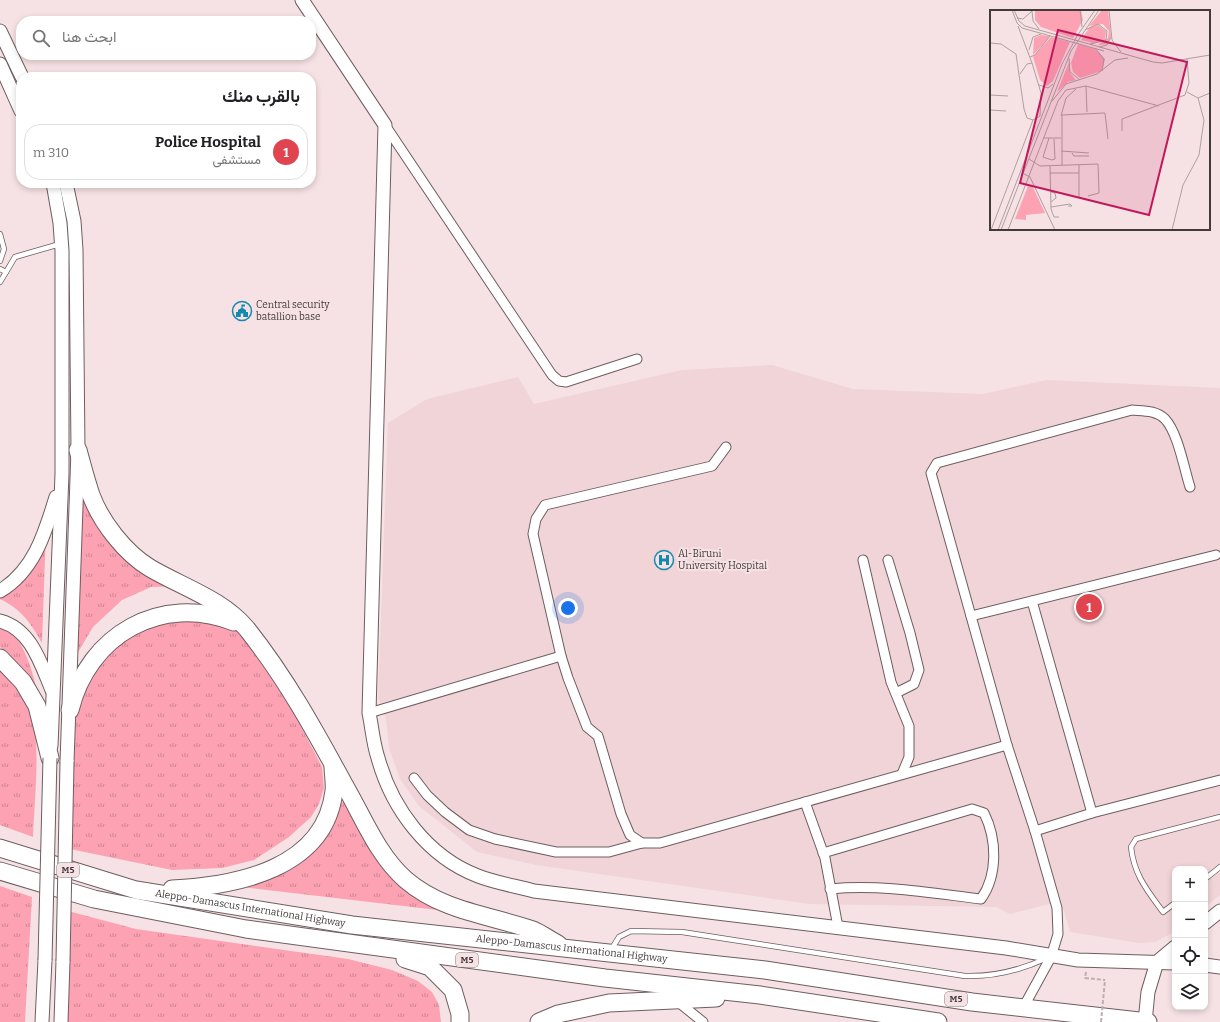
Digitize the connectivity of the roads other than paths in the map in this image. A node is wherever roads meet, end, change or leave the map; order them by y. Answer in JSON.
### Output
{"nodes":[{"id":1,"x":302,"y":0,"type":"edge"},
{"id":2,"x":313,"y":16,"type":"edge"},
{"id":3,"x":316,"y":21,"type":"edge"},
{"id":4,"x":0,"y":31,"type":"edge"},
{"id":5,"x":0,"y":64,"type":"edge"},
{"id":6,"x":20,"y":72,"type":"edge"},
{"id":7,"x":16,"y":100,"type":"edge"},
{"id":8,"x":385,"y":125,"type":"junction"},
{"id":9,"x":53,"y":188,"type":"edge"},
{"id":10,"x":67,"y":188,"type":"edge"},
{"id":11,"x":0,"y":234,"type":"edge"},
{"id":12,"x":62,"y":244,"type":"junction"},
{"id":13,"x":0,"y":261,"type":"edge"},
{"id":14,"x":0,"y":269,"type":"edge"},
{"id":15,"x":6,"y":272,"type":"junction"},
{"id":16,"x":0,"y":282,"type":"edge"},
{"id":17,"x":637,"y":359,"type":"dead end"},
{"id":18,"x":726,"y":447,"type":"dead end"},
{"id":19,"x":78,"y":450,"type":"junction"},
{"id":20,"x":62,"y":474,"type":"junction"},
{"id":21,"x":1190,"y":487,"type":"dead end"},
{"id":22,"x":1216,"y":555,"type":"dead end"},
{"id":23,"x":863,"y":560,"type":"dead end"},
{"id":24,"x":888,"y":560,"type":"dead end"},
{"id":25,"x":0,"y":591,"type":"edge"},
{"id":26,"x":1032,"y":601,"type":"junction"},
{"id":27,"x":971,"y":616,"type":"junction"},
{"id":28,"x":0,"y":621,"type":"edge"},
{"id":29,"x":245,"y":627,"type":"junction"},
{"id":30,"x":561,"y":656,"type":"junction"},
{"id":31,"x":0,"y":658,"type":"edge"},
{"id":32,"x":896,"y":692,"type":"junction"},
{"id":33,"x":54,"y":694,"type":"junction"},
{"id":34,"x":70,"y":710,"type":"junction"},
{"id":35,"x":369,"y":713,"type":"junction"},
{"id":36,"x":1007,"y":745,"type":"junction"},
{"id":37,"x":50,"y":758,"type":"junction"},
{"id":38,"x":332,"y":761,"type":"junction"},
{"id":39,"x":902,"y":774,"type":"junction"},
{"id":40,"x":414,"y":778,"type":"dead end"},
{"id":41,"x":1220,"y":780,"type":"edge"},
{"id":42,"x":805,"y":802,"type":"junction"},
{"id":43,"x":1092,"y":813,"type":"junction"},
{"id":44,"x":1220,"y":817,"type":"edge"},
{"id":45,"x":1035,"y":831,"type":"junction"},
{"id":46,"x":642,"y":843,"type":"junction"},
{"id":47,"x":0,"y":848,"type":"edge"},
{"id":48,"x":823,"y":853,"type":"junction"},
{"id":49,"x":1220,"y":867,"type":"edge"},
{"id":50,"x":0,"y":871,"type":"edge"},
{"id":51,"x":1208,"y":877,"type":"edge"},
{"id":52,"x":830,"y":889,"type":"junction"},
{"id":53,"x":136,"y":890,"type":"junction"},
{"id":54,"x":1172,"y":904,"type":"edge"},
{"id":55,"x":1220,"y":911,"type":"edge"},
{"id":56,"x":1208,"y":921,"type":"edge"},
{"id":57,"x":838,"y":927,"type":"junction"},
{"id":58,"x":365,"y":946,"type":"junction"},
{"id":59,"x":565,"y":948,"type":"junction"},
{"id":60,"x":1172,"y":950,"type":"edge"},
{"id":61,"x":609,"y":953,"type":"junction"},
{"id":62,"x":1050,"y":957,"type":"junction"},
{"id":63,"x":1157,"y":962,"type":"junction"},
{"id":64,"x":1172,"y":963,"type":"edge"},
{"id":65,"x":1208,"y":965,"type":"edge"},
{"id":66,"x":1220,"y":967,"type":"edge"},
{"id":67,"x":760,"y":995,"type":"junction"},
{"id":68,"x":677,"y":1001,"type":"junction"},
{"id":69,"x":1022,"y":1008,"type":"junction"},
{"id":70,"x":42,"y":1022,"type":"edge"},
{"id":71,"x":61,"y":1022,"type":"edge"},
{"id":72,"x":460,"y":1022,"type":"edge"},
{"id":73,"x":538,"y":1022,"type":"edge"},
{"id":74,"x":703,"y":1022,"type":"edge"},
{"id":75,"x":938,"y":1022,"type":"edge"},
{"id":76,"x":1147,"y":1022,"type":"edge"}],
"edges":[{"from":1,"to":2,"type":"main road"},
{"from":3,"to":8,"type":"main road"},
{"from":4,"to":6,"type":"main road"},
{"from":5,"to":7,"type":"main road"},
{"from":8,"to":17,"type":"street"},
{"from":8,"to":35,"type":"main road"},
{"from":9,"to":12,"type":"main road"},
{"from":10,"to":19,"type":"main road"},
{"from":11,"to":13,"type":"lane"},
{"from":12,"to":15,"type":"lane"},
{"from":12,"to":20,"type":"main road"},
{"from":14,"to":15,"type":"lane"},
{"from":15,"to":16,"type":"lane"},
{"from":18,"to":30,"type":"street"},
{"from":19,"to":29,"type":"highway"},
{"from":19,"to":34,"type":"main road"},
{"from":20,"to":25,"type":"main road"},
{"from":20,"to":33,"type":"main road"},
{"from":21,"to":27,"type":"street"},
{"from":22,"to":26,"type":"street"},
{"from":23,"to":32,"type":"street"},
{"from":24,"to":32,"type":"street"},
{"from":26,"to":27,"type":"street"},
{"from":26,"to":43,"type":"street"},
{"from":27,"to":36,"type":"street"},
{"from":28,"to":33,"type":"main road"},
{"from":29,"to":34,"type":"highway"},
{"from":29,"to":38,"type":"highway"},
{"from":30,"to":35,"type":"street"},
{"from":30,"to":46,"type":"street"},
{"from":31,"to":37,"type":"highway"},
{"from":32,"to":39,"type":"street"},
{"from":33,"to":37,"type":"main road"},
{"from":34,"to":71,"type":"main road","bridge":true},
{"from":35,"to":57,"type":"main road"},
{"from":36,"to":39,"type":"street"},
{"from":36,"to":45,"type":"street"},
{"from":37,"to":70,"type":"main road","bridge":true},
{"from":38,"to":53,"type":"highway"},
{"from":38,"to":59,"type":"highway"},
{"from":39,"to":42,"type":"street"},
{"from":40,"to":46,"type":"street"},
{"from":41,"to":43,"type":"street"},
{"from":42,"to":46,"type":"street"},
{"from":42,"to":48,"type":"street"},
{"from":43,"to":45,"type":"street"},
{"from":44,"to":54,"type":"lane"},
{"from":45,"to":62,"type":"street"},
{"from":47,"to":53,"type":"highway","name":"Aleppo-Damascus International Highway","number":"M5"},
{"from":48,"to":52,"type":"street"},
{"from":48,"to":52,"type":"street"},
{"from":49,"to":51,"type":"lane"},
{"from":50,"to":58,"type":"highway","name":"Aleppo-Damascus International Highway","number":"M5"},
{"from":52,"to":57,"type":"street"},
{"from":53,"to":59,"type":"highway","name":"Aleppo-Damascus International Highway","number":"M5"},
{"from":55,"to":56,"type":"main road"},
{"from":57,"to":62,"type":"main road"},
{"from":58,"to":67,"type":"highway","name":"Aleppo-Damascus International Highway","number":"M5"},
{"from":58,"to":72,"type":"highway"},
{"from":59,"to":61,"type":"highway","name":"Aleppo-Damascus International Highway","number":"M5"},
{"from":60,"to":63,"type":"main road"},
{"from":61,"to":62,"type":"lane"},
{"from":61,"to":69,"type":"highway","name":"Aleppo-Damascus International Highway","number":"M5"},
{"from":62,"to":63,"type":"main road"},
{"from":62,"to":69,"type":"street"},
{"from":63,"to":64,"type":"main road"},
{"from":63,"to":76,"type":"main road"},
{"from":65,"to":66,"type":"main road"},
{"from":67,"to":68,"type":"highway"},
{"from":67,"to":75,"type":"highway","name":"Aleppo-Damascus International Highway","number":"M5"},
{"from":68,"to":73,"type":"highway"},
{"from":68,"to":74,"type":"street"},
{"from":69,"to":76,"type":"highway","name":"Aleppo-Damascus International Highway","number":"M5"}]}
